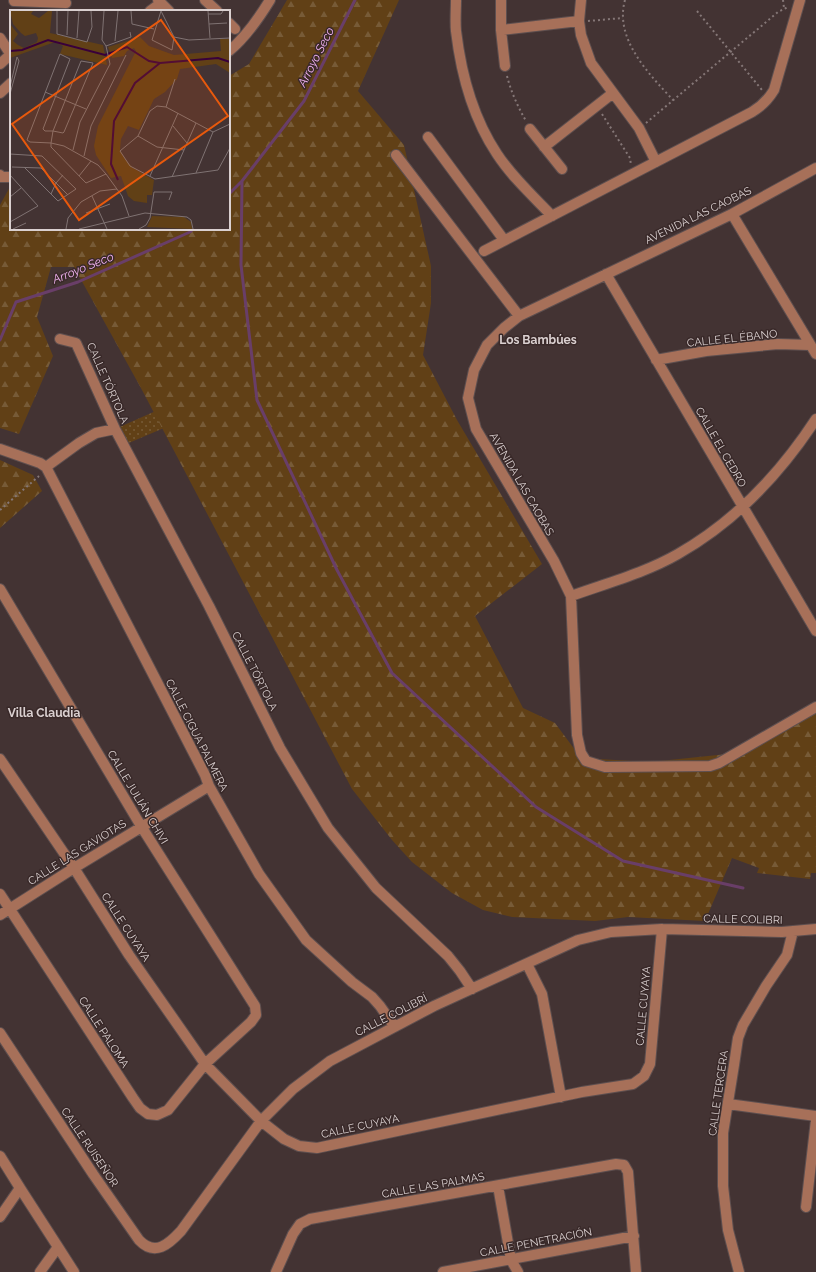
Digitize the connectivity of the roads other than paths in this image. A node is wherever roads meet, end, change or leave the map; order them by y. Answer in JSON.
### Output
{"nodes":[{"id":1,"x":205,"y":0,"type":"edge"},
{"id":2,"x":270,"y":0,"type":"edge"},
{"id":3,"x":456,"y":0,"type":"edge"},
{"id":4,"x":501,"y":0,"type":"edge"},
{"id":5,"x":581,"y":0,"type":"edge"},
{"id":6,"x":14,"y":1,"type":"edge"},
{"id":7,"x":160,"y":1,"type":"edge"},
{"id":8,"x":799,"y":4,"type":"edge"},
{"id":9,"x":66,"y":5,"type":"edge"},
{"id":10,"x":151,"y":10,"type":"edge"},
{"id":11,"x":168,"y":10,"type":"edge"},
{"id":12,"x":216,"y":10,"type":"edge"},
{"id":13,"x":579,"y":22,"type":"junction"},
{"id":14,"x":501,"y":30,"type":"junction"},
{"id":15,"x":0,"y":38,"type":"edge"},
{"id":16,"x":230,"y":50,"type":"edge"},
{"id":17,"x":10,"y":53,"type":"edge"},
{"id":18,"x":10,"y":56,"type":"edge"},
{"id":19,"x":0,"y":64,"type":"edge"},
{"id":20,"x":505,"y":66,"type":"road end"},
{"id":21,"x":10,"y":83,"type":"edge"},
{"id":22,"x":0,"y":93,"type":"edge"},
{"id":23,"x":613,"y":93,"type":"junction"},
{"id":24,"x":530,"y":130,"type":"road end"},
{"id":25,"x":428,"y":137,"type":"dead end"},
{"id":26,"x":544,"y":147,"type":"junction"},
{"id":27,"x":396,"y":155,"type":"dead end"},
{"id":28,"x":656,"y":162,"type":"junction"},
{"id":29,"x":816,"y":168,"type":"edge"},
{"id":30,"x":562,"y":169,"type":"dead end"},
{"id":31,"x":0,"y":175,"type":"edge"},
{"id":32,"x":10,"y":177,"type":"edge"},
{"id":33,"x":732,"y":214,"type":"junction"},
{"id":34,"x":552,"y":216,"type":"junction"},
{"id":35,"x":504,"y":240,"type":"junction"},
{"id":36,"x":484,"y":251,"type":"dead end"},
{"id":37,"x":606,"y":274,"type":"junction"},
{"id":38,"x":519,"y":316,"type":"junction"},
{"id":39,"x":60,"y":338,"type":"dead end"},
{"id":40,"x":810,"y":345,"type":"junction"},
{"id":41,"x":816,"y":354,"type":"edge"},
{"id":42,"x":656,"y":360,"type":"junction"},
{"id":43,"x":816,"y":419,"type":"edge"},
{"id":44,"x":115,"y":429,"type":"junction"},
{"id":45,"x":0,"y":449,"type":"edge"},
{"id":46,"x":46,"y":467,"type":"junction"},
{"id":47,"x":743,"y":507,"type":"junction"},
{"id":48,"x":0,"y":589,"type":"edge"},
{"id":49,"x":571,"y":596,"type":"junction"},
{"id":50,"x":816,"y":631,"type":"edge"},
{"id":51,"x":816,"y":708,"type":"edge"},
{"id":52,"x":0,"y":759,"type":"edge"},
{"id":53,"x":209,"y":786,"type":"junction"},
{"id":54,"x":141,"y":826,"type":"junction"},
{"id":55,"x":74,"y":868,"type":"junction"},
{"id":56,"x":0,"y":894,"type":"edge"},
{"id":57,"x":9,"y":908,"type":"junction"},
{"id":58,"x":0,"y":915,"type":"edge"},
{"id":59,"x":662,"y":929,"type":"junction"},
{"id":60,"x":816,"y":929,"type":"edge"},
{"id":61,"x":692,"y":930,"type":"joint"},
{"id":62,"x":793,"y":931,"type":"junction"},
{"id":63,"x":527,"y":964,"type":"junction"},
{"id":64,"x":472,"y":989,"type":"junction"},
{"id":65,"x":256,"y":1015,"type":"joint"},
{"id":66,"x":394,"y":1026,"type":"junction"},
{"id":67,"x":0,"y":1033,"type":"edge"},
{"id":68,"x":205,"y":1064,"type":"junction"},
{"id":69,"x":561,"y":1097,"type":"junction"},
{"id":70,"x":728,"y":1104,"type":"junction"},
{"id":71,"x":816,"y":1116,"type":"edge"},
{"id":72,"x":816,"y":1120,"type":"edge"},
{"id":73,"x":262,"y":1121,"type":"junction"},
{"id":74,"x":0,"y":1156,"type":"edge"},
{"id":75,"x":498,"y":1186,"type":"junction"},
{"id":76,"x":20,"y":1188,"type":"junction"},
{"id":77,"x":806,"y":1207,"type":"dead end"},
{"id":78,"x":0,"y":1217,"type":"edge"},
{"id":79,"x":634,"y":1236,"type":"junction"},
{"id":80,"x":173,"y":1240,"type":"joint"},
{"id":81,"x":58,"y":1247,"type":"junction"},
{"id":82,"x":511,"y":1260,"type":"junction"},
{"id":83,"x":40,"y":1272,"type":"edge"},
{"id":84,"x":74,"y":1272,"type":"edge"},
{"id":85,"x":276,"y":1272,"type":"edge"},
{"id":86,"x":443,"y":1272,"type":"edge"},
{"id":87,"x":518,"y":1272,"type":"edge"},
{"id":88,"x":636,"y":1272,"type":"edge"},
{"id":89,"x":738,"y":1272,"type":"edge"}],
"edges":[{"from":1,"to":12,"type":"street"},
{"from":2,"to":16,"type":"street"},
{"from":3,"to":34,"type":"street"},
{"from":4,"to":14,"type":"street"},
{"from":5,"to":13,"type":"street"},
{"from":6,"to":9,"type":"street"},
{"from":7,"to":10,"type":"street"},
{"from":7,"to":11,"type":"street"},
{"from":8,"to":28,"type":"street"},
{"from":13,"to":14,"type":"street"},
{"from":13,"to":23,"type":"street"},
{"from":14,"to":20,"type":"street"},
{"from":15,"to":17,"type":"street"},
{"from":18,"to":19,"type":"street"},
{"from":21,"to":22,"type":"street"},
{"from":23,"to":26,"type":"street"},
{"from":23,"to":28,"type":"street"},
{"from":24,"to":26,"type":"street"},
{"from":25,"to":35,"type":"street"},
{"from":26,"to":30,"type":"street"},
{"from":27,"to":38,"type":"street"},
{"from":28,"to":34,"type":"street"},
{"from":29,"to":33,"type":"street","name":"AVENIDA LAS CAOBAS"},
{"from":31,"to":32,"type":"street"},
{"from":33,"to":37,"type":"street","name":"AVENIDA LAS CAOBAS"},
{"from":33,"to":40,"type":"street"},
{"from":34,"to":35,"type":"street"},
{"from":35,"to":36,"type":"street"},
{"from":37,"to":38,"type":"street","name":"AVENIDA LAS CAOBAS"},
{"from":37,"to":42,"type":"street","name":"CALLE EL CEDRO"},
{"from":38,"to":49,"type":"street","name":"AVENIDA LAS CAOBAS"},
{"from":39,"to":44,"type":"street","name":"CALLE TÓRTOLA"},
{"from":40,"to":41,"type":"street"},
{"from":40,"to":42,"type":"street","name":"CALLE EL ÉBANO"},
{"from":42,"to":47,"type":"street","name":"CALLE EL CEDRO"},
{"from":43,"to":47,"type":"street"},
{"from":44,"to":46,"type":"street"},
{"from":44,"to":64,"type":"street","name":"CALLE TÓRTOLA"},
{"from":45,"to":46,"type":"street"},
{"from":46,"to":53,"type":"street","name":"CALLE CIGUA PALMERA"},
{"from":47,"to":49,"type":"street"},
{"from":47,"to":50,"type":"street","name":"CALLE EL CEDRO"},
{"from":48,"to":54,"type":"street","name":"CALLE JULIÁN CHIVI"},
{"from":49,"to":51,"type":"street","name":"AVENIDA LAS CAOBAS"},
{"from":52,"to":55,"type":"street","name":"CALLE CUYAYA"},
{"from":53,"to":54,"type":"street","name":"CALLE LAS GAVIOTAS"},
{"from":53,"to":66,"type":"street","name":"CALLE CIGUA PALMERA"},
{"from":54,"to":55,"type":"street","name":"CALLE LAS GAVIOTAS"},
{"from":54,"to":65,"type":"street","name":"CALLE JULIÁN CHIVI"},
{"from":55,"to":57,"type":"street","name":"CALLE LAS GAVIOTAS"},
{"from":55,"to":68,"type":"street","name":"CALLE CUYAYA"},
{"from":56,"to":57,"type":"street","name":"CALLE PALOMA"},
{"from":57,"to":58,"type":"street","name":"CALLE LAS GAVIOTAS"},
{"from":57,"to":68,"type":"street","name":"CALLE PALOMA"},
{"from":59,"to":61,"type":"street","name":"CALLE COLIBRÍ"},
{"from":59,"to":63,"type":"street","name":"CALLE COLIBRÍ"},
{"from":59,"to":69,"type":"street","name":"CALLE CUYAYA"},
{"from":60,"to":62,"type":"street","name":"CALLE COLIBRI"},
{"from":61,"to":62,"type":"street","name":"CALLE COLIBRI"},
{"from":62,"to":70,"type":"street","name":"CALLE TERCERA"},
{"from":63,"to":64,"type":"street","name":"CALLE COLIBRÍ"},
{"from":63,"to":69,"type":"street"},
{"from":64,"to":66,"type":"street","name":"CALLE COLIBRÍ"},
{"from":65,"to":68,"type":"street","name":"CALLE PALOMA"},
{"from":66,"to":73,"type":"street","name":"CALLE COLIBRÍ"},
{"from":67,"to":80,"type":"street","name":"CALLE RUISEÑOR"},
{"from":68,"to":73,"type":"street","name":"CALLE CUYAYA"},
{"from":69,"to":73,"type":"street","name":"CALLE CUYAYA"},
{"from":70,"to":71,"type":"street"},
{"from":70,"to":89,"type":"street","name":"CALLE TERCERA"},
{"from":72,"to":77,"type":"street"},
{"from":73,"to":80,"type":"street","name":"CALLE COLIBRÍ"},
{"from":74,"to":76,"type":"street"},
{"from":75,"to":79,"type":"street","name":"CALLE LAS PALMAS"},
{"from":75,"to":82,"type":"street"},
{"from":75,"to":85,"type":"street","name":"CALLE LAS PALMAS"},
{"from":76,"to":78,"type":"street"},
{"from":76,"to":81,"type":"street"},
{"from":79,"to":82,"type":"street","name":"CALLE PENETRACIÓN"},
{"from":79,"to":88,"type":"street"},
{"from":81,"to":83,"type":"street"},
{"from":81,"to":84,"type":"street"},
{"from":82,"to":86,"type":"street","name":"CALLE PENETRACIÓN"},
{"from":82,"to":87,"type":"street"}]}
